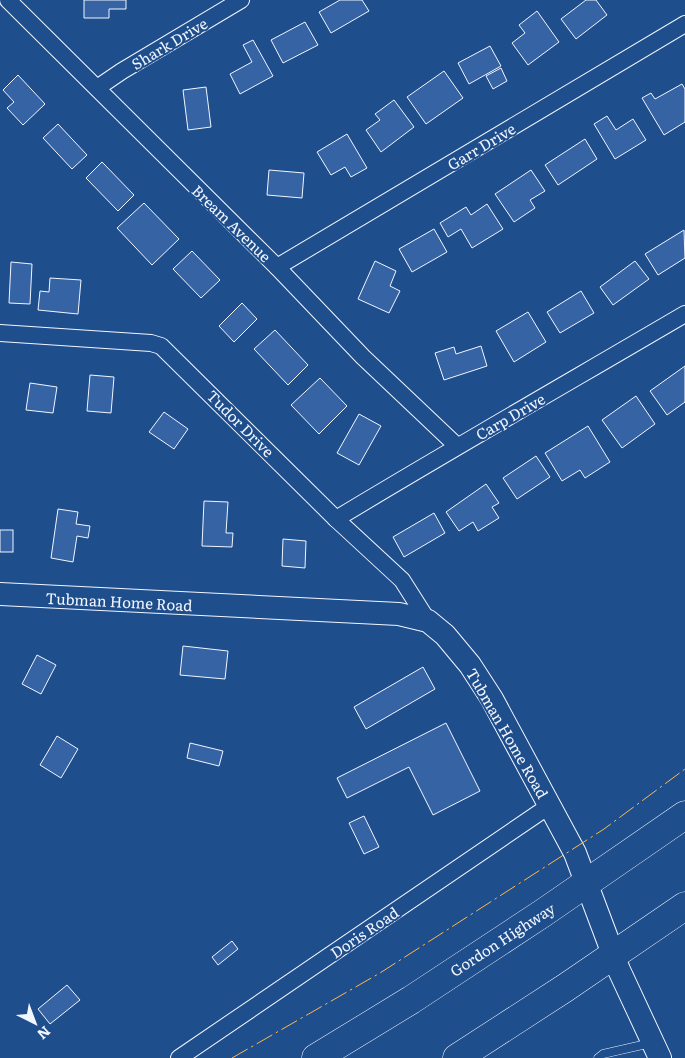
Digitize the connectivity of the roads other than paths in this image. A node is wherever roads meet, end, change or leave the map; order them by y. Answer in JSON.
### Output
{"nodes":[{"id":1,"x":8,"y":0,"type":"edge"},
{"id":2,"x":241,"y":0,"type":"edge"},
{"id":3,"x":685,"y":24,"type":"edge"},
{"id":4,"x":97,"y":88,"type":"junction"},
{"id":5,"x":277,"y":267,"type":"junction"},
{"id":6,"x":685,"y":314,"type":"edge"},
{"id":7,"x":0,"y":333,"type":"edge"},
{"id":8,"x":457,"y":446,"type":"junction"},
{"id":9,"x":336,"y":519,"type":"junction"},
{"id":10,"x":0,"y":594,"type":"edge"},
{"id":11,"x":428,"y":621,"type":"junction"},
{"id":12,"x":549,"y":806,"type":"junction"},
{"id":13,"x":685,"y":815,"type":"edge"},
{"id":14,"x":586,"y":884,"type":"junction"},
{"id":15,"x":685,"y":906,"type":"edge"},
{"id":16,"x":614,"y":955,"type":"junction"},
{"id":17,"x":656,"y":1050,"type":"edge"},
{"id":18,"x":470,"y":1053,"type":"edge"},
{"id":19,"x":179,"y":1058,"type":"edge"},
{"id":20,"x":316,"y":1058,"type":"edge"},
{"id":21,"x":598,"y":1058,"type":"edge"}],
"edges":[{"from":1,"to":4,"type":"street","name":"Bream Avenue"},
{"from":2,"to":4,"type":"street","name":"Shark Drive"},
{"from":3,"to":5,"type":"street","name":"Garr Drive"},
{"from":4,"to":5,"type":"street","name":"Bream Avenue"},
{"from":5,"to":8,"type":"street","name":"Bream Avenue"},
{"from":6,"to":8,"type":"street","name":"Carp Drive"},
{"from":7,"to":9,"type":"street","name":"Tudor Drive"},
{"from":8,"to":9,"type":"street","name":"Carp Drive"},
{"from":9,"to":11,"type":"street","name":"Tudor Drive"},
{"from":10,"to":11,"type":"street","name":"Tubman Home Road"},
{"from":11,"to":12,"type":"street","name":"Tubman Home Road"},
{"from":12,"to":14,"type":"street","name":"Tubman Home Road"},
{"from":12,"to":19,"type":"street","name":"Doris Road"},
{"from":13,"to":14,"type":"highway","name":"Gordon Highway"},
{"from":14,"to":16,"type":"street","name":"Tubman Home Road"},
{"from":14,"to":20,"type":"highway","name":"Gordon Highway"},
{"from":15,"to":16,"type":"highway"},
{"from":16,"to":17,"type":"street","name":"Tubman Home Road"},
{"from":16,"to":18,"type":"highway"},
{"from":17,"to":21,"type":"lane"}]}
